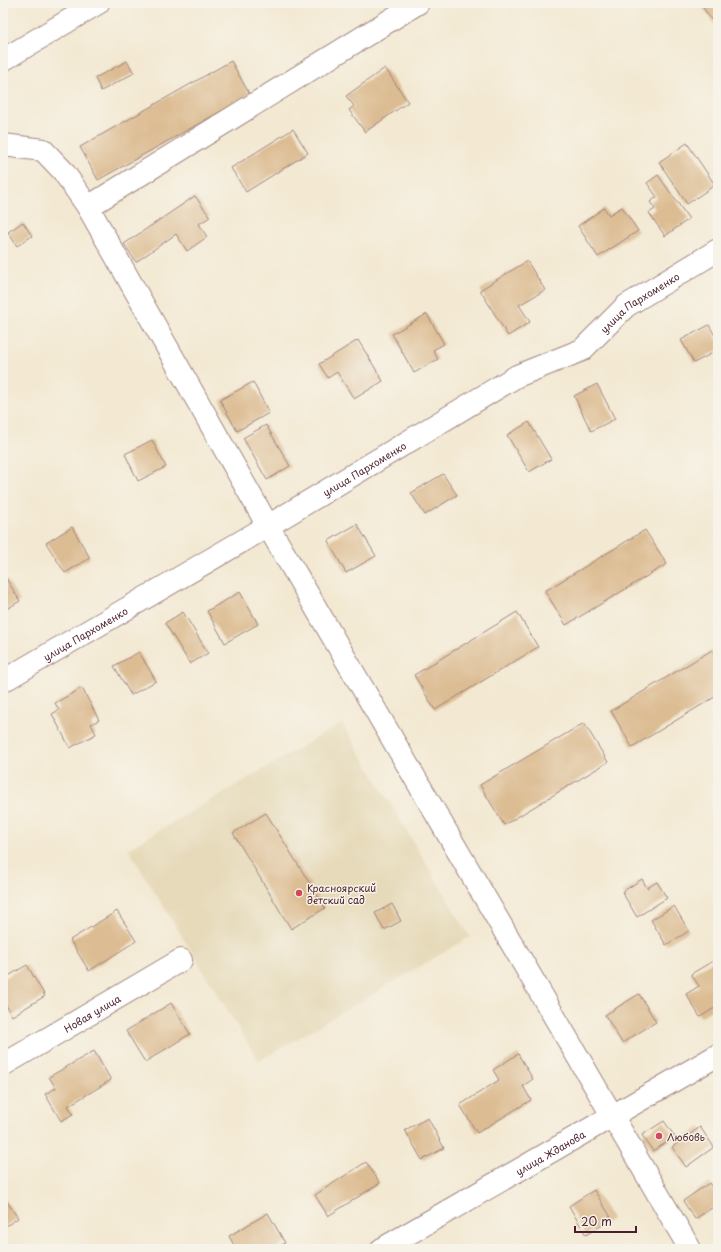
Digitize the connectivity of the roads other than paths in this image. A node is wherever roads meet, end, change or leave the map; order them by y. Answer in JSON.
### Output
{"nodes":[{"id":1,"x":98,"y":3,"type":"edge"},
{"id":2,"x":418,"y":3,"type":"edge"},
{"id":3,"x":3,"y":60,"type":"edge"},
{"id":4,"x":3,"y":145,"type":"edge"},
{"id":5,"x":88,"y":207,"type":"junction"},
{"id":6,"x":718,"y":250,"type":"edge"},
{"id":7,"x":268,"y":526,"type":"junction"},
{"id":8,"x":3,"y":681,"type":"edge"},
{"id":9,"x":181,"y":960,"type":"dead end"},
{"id":10,"x":718,"y":1055,"type":"edge"},
{"id":11,"x":3,"y":1065,"type":"edge"},
{"id":12,"x":613,"y":1116,"type":"junction"},
{"id":13,"x":382,"y":1249,"type":"edge"},
{"id":14,"x":690,"y":1249,"type":"edge"}],
"edges":[{"from":1,"to":3,"type":"street"},
{"from":2,"to":5,"type":"street"},
{"from":4,"to":5,"type":"street"},
{"from":5,"to":7,"type":"street"},
{"from":6,"to":7,"type":"street","name":"улица Пархоменко"},
{"from":7,"to":8,"type":"street","name":"улица Пархоменко"},
{"from":7,"to":12,"type":"street"},
{"from":9,"to":11,"type":"street","name":"Новая улица"},
{"from":10,"to":12,"type":"street","name":"улица Жданова"},
{"from":12,"to":13,"type":"street","name":"улица Жданова"},
{"from":12,"to":14,"type":"street"}]}
